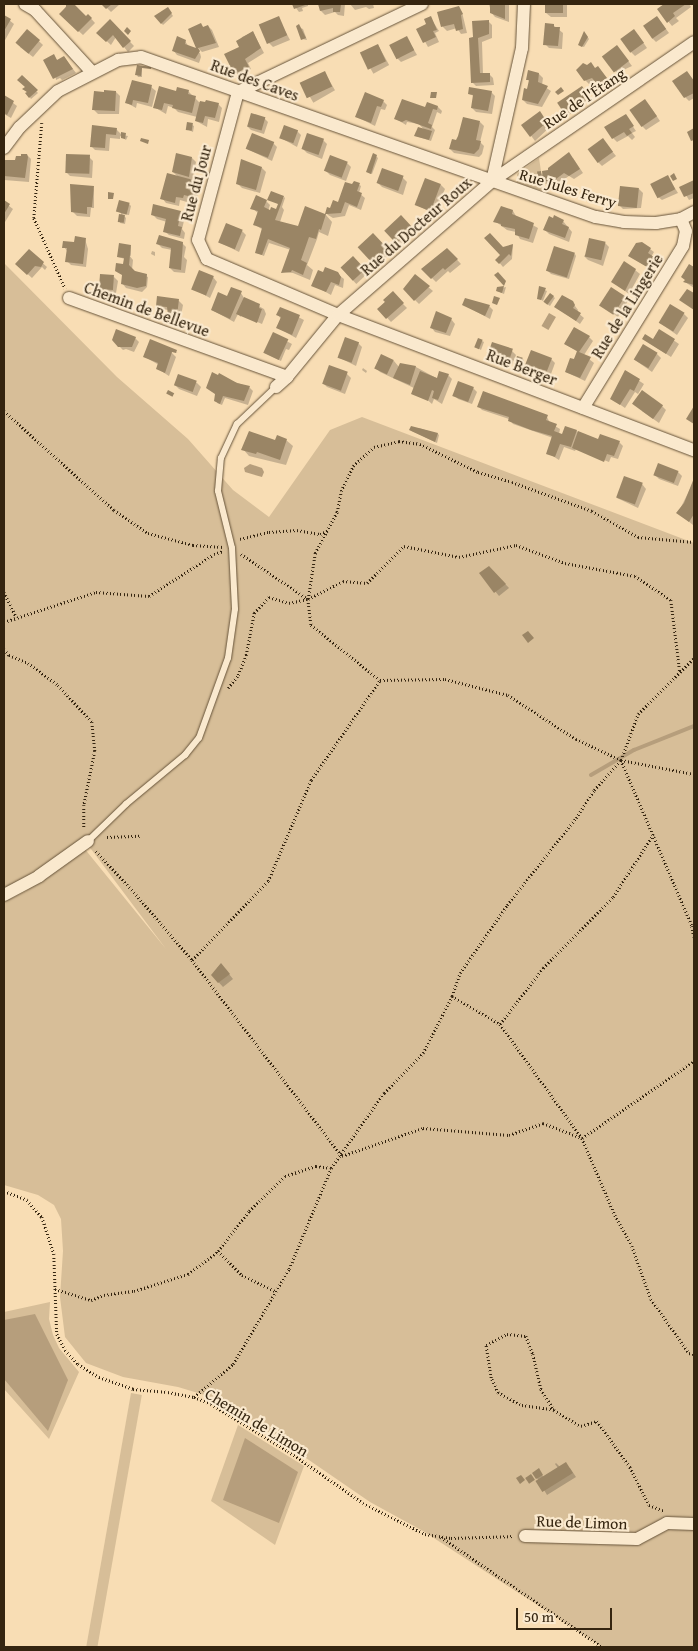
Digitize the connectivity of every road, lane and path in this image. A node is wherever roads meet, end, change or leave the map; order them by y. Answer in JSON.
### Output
{"nodes":[{"id":1,"x":422,"y":4,"type":"edge"},
{"id":2,"x":524,"y":4,"type":"edge"},
{"id":3,"x":34,"y":6,"type":"edge"},
{"id":4,"x":694,"y":42,"type":"edge"},
{"id":5,"x":92,"y":72,"type":"junction"},
{"id":6,"x":238,"y":92,"type":"junction"},
{"id":7,"x":39,"y":107,"type":"junction"},
{"id":8,"x":4,"y":148,"type":"edge"},
{"id":9,"x":492,"y":181,"type":"junction"},
{"id":10,"x":694,"y":212,"type":"edge"},
{"id":11,"x":681,"y":218,"type":"junction"},
{"id":12,"x":69,"y":298,"type":"joint"},
{"id":13,"x":338,"y":315,"type":"junction"},
{"id":14,"x":287,"y":377,"type":"junction"},
{"id":15,"x":276,"y":387,"type":"joint"},
{"id":16,"x":583,"y":408,"type":"junction"},
{"id":17,"x":4,"y":411,"type":"edge"},
{"id":18,"x":694,"y":450,"type":"edge"},
{"id":19,"x":328,"y":530,"type":"junction"},
{"id":20,"x":694,"y":542,"type":"edge"},
{"id":21,"x":232,"y":548,"type":"junction"},
{"id":22,"x":4,"y":592,"type":"edge"},
{"id":23,"x":308,"y":599,"type":"junction"},
{"id":24,"x":16,"y":617,"type":"junction"},
{"id":25,"x":4,"y":622,"type":"edge"},
{"id":26,"x":4,"y":649,"type":"edge"},
{"id":27,"x":694,"y":658,"type":"edge"},
{"id":28,"x":680,"y":672,"type":"junction"},
{"id":29,"x":380,"y":680,"type":"junction"},
{"id":30,"x":224,"y":693,"type":"dead end"},
{"id":31,"x":621,"y":760,"type":"junction"},
{"id":32,"x":694,"y":774,"type":"edge"},
{"id":33,"x":653,"y":835,"type":"junction"},
{"id":34,"x":140,"y":836,"type":"dead end"},
{"id":35,"x":89,"y":840,"type":"junction"},
{"id":36,"x":4,"y":896,"type":"edge"},
{"id":37,"x":694,"y":937,"type":"edge"},
{"id":38,"x":192,"y":960,"type":"junction"},
{"id":39,"x":452,"y":996,"type":"junction"},
{"id":40,"x":500,"y":1024,"type":"junction"},
{"id":41,"x":694,"y":1061,"type":"edge"},
{"id":42,"x":582,"y":1138,"type":"junction"},
{"id":43,"x":342,"y":1156,"type":"junction"},
{"id":44,"x":331,"y":1168,"type":"junction"},
{"id":45,"x":4,"y":1191,"type":"edge"},
{"id":46,"x":218,"y":1251,"type":"junction"},
{"id":47,"x":55,"y":1289,"type":"junction"},
{"id":48,"x":276,"y":1292,"type":"junction"},
{"id":49,"x":694,"y":1354,"type":"edge"},
{"id":50,"x":194,"y":1397,"type":"junction"},
{"id":51,"x":554,"y":1410,"type":"junction"},
{"id":52,"x":678,"y":1523,"type":"junction"},
{"id":53,"x":694,"y":1524,"type":"edge"},
{"id":54,"x":440,"y":1536,"type":"junction"},
{"id":55,"x":526,"y":1536,"type":"joint"},
{"id":56,"x":602,"y":1647,"type":"edge"}],
"edges":[{"from":1,"to":6,"type":"street"},
{"from":2,"to":9,"type":"street","name":"Rue du Docteur Roux"},
{"from":3,"to":5,"type":"street"},
{"from":4,"to":9,"type":"street","name":"Rue de l'Étang"},
{"from":5,"to":6,"type":"street","name":"Rue des Caves"},
{"from":5,"to":7,"type":"street","name":"Rue des Caves"},
{"from":6,"to":9,"type":"street","name":"Rue des Caves"},
{"from":6,"to":13,"type":"street","name":"Rue du Jour"},
{"from":7,"to":8,"type":"street","name":"Rue des Caves"},
{"from":7,"to":12,"type":"path","name":"Chemin de Bellevue"},
{"from":9,"to":11,"type":"street","name":"Rue Jules Ferry"},
{"from":9,"to":13,"type":"street","name":"Rue du Docteur Roux"},
{"from":10,"to":11,"type":"street","name":"Rue Jules Ferry"},
{"from":11,"to":16,"type":"street","name":"Rue de la Lingerie"},
{"from":12,"to":14,"type":"street","name":"Chemin de Bellevue"},
{"from":13,"to":14,"type":"street","name":"Rue du Docteur Roux"},
{"from":13,"to":16,"type":"street","name":"Rue Berger"},
{"from":14,"to":15,"type":"street","name":"Rue du Docteur Roux"},
{"from":15,"to":21,"type":"lane"},
{"from":16,"to":18,"type":"street","name":"Rue Berger"},
{"from":17,"to":21,"type":"path"},
{"from":19,"to":20,"type":"path"},
{"from":19,"to":21,"type":"path"},
{"from":19,"to":23,"type":"path"},
{"from":21,"to":23,"type":"path"},
{"from":21,"to":24,"type":"path"},
{"from":21,"to":35,"type":"lane"},
{"from":22,"to":24,"type":"path"},
{"from":23,"to":28,"type":"path"},
{"from":23,"to":29,"type":"path"},
{"from":23,"to":30,"type":"path"},
{"from":24,"to":25,"type":"path"},
{"from":26,"to":35,"type":"path"},
{"from":27,"to":28,"type":"path"},
{"from":28,"to":31,"type":"path"},
{"from":29,"to":31,"type":"path"},
{"from":29,"to":38,"type":"path"},
{"from":31,"to":32,"type":"path"},
{"from":31,"to":33,"type":"path"},
{"from":31,"to":39,"type":"path"},
{"from":33,"to":37,"type":"path"},
{"from":33,"to":40,"type":"path"},
{"from":34,"to":35,"type":"path"},
{"from":35,"to":36,"type":"street"},
{"from":35,"to":38,"type":"path"},
{"from":38,"to":43,"type":"path"},
{"from":39,"to":40,"type":"path"},
{"from":39,"to":43,"type":"path"},
{"from":40,"to":42,"type":"path"},
{"from":41,"to":42,"type":"path"},
{"from":42,"to":43,"type":"path"},
{"from":42,"to":49,"type":"path"},
{"from":43,"to":44,"type":"path"},
{"from":44,"to":46,"type":"path"},
{"from":44,"to":48,"type":"path"},
{"from":45,"to":47,"type":"path","name":"Chemin de Limon"},
{"from":46,"to":47,"type":"path"},
{"from":46,"to":48,"type":"path"},
{"from":47,"to":50,"type":"path","name":"Chemin de Limon"},
{"from":48,"to":50,"type":"path"},
{"from":50,"to":54,"type":"path","name":"Chemin de Limon"},
{"from":51,"to":51,"type":"path"},
{"from":51,"to":52,"type":"path"},
{"from":52,"to":53,"type":"street","name":"Rue de Limon"},
{"from":52,"to":55,"type":"street","name":"Rue de Limon"},
{"from":54,"to":55,"type":"path","name":"Chemin de Limon"},
{"from":54,"to":56,"type":"path"}]}
